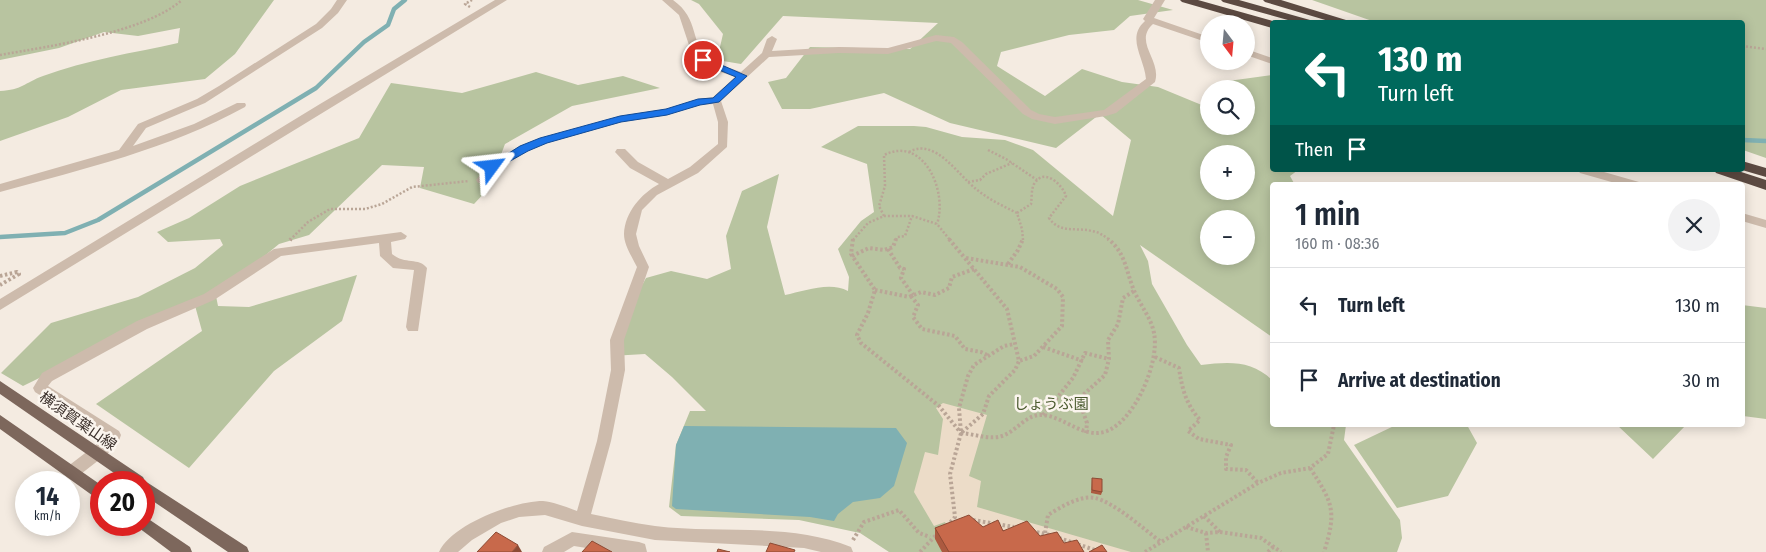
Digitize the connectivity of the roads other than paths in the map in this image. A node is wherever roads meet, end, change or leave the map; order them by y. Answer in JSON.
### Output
{"nodes":[{"id":1,"x":342,"y":0,"type":"edge"},
{"id":2,"x":502,"y":0,"type":"edge"},
{"id":3,"x":667,"y":0,"type":"edge"},
{"id":4,"x":1160,"y":0,"type":"edge"},
{"id":5,"x":1186,"y":0,"type":"edge"},
{"id":6,"x":1227,"y":0,"type":"edge"},
{"id":7,"x":1268,"y":0,"type":"edge"},
{"id":8,"x":1299,"y":20,"type":"edge"},
{"id":9,"x":1335,"y":20,"type":"edge"},
{"id":10,"x":1151,"y":21,"type":"junction"},
{"id":11,"x":1270,"y":24,"type":"edge"},
{"id":12,"x":1200,"y":37,"type":"edge"},
{"id":13,"x":772,"y":39,"type":"dead end"},
{"id":14,"x":766,"y":54,"type":"junction"},
{"id":15,"x":1255,"y":55,"type":"edge"},
{"id":16,"x":1270,"y":60,"type":"edge"},
{"id":17,"x":743,"y":76,"type":"junction"},
{"id":18,"x":716,"y":100,"type":"junction"},
{"id":19,"x":241,"y":105,"type":"dead end"},
{"id":20,"x":621,"y":152,"type":"dead end"},
{"id":21,"x":123,"y":153,"type":"junction"},
{"id":22,"x":1745,"y":166,"type":"edge"},
{"id":23,"x":1591,"y":172,"type":"edge"},
{"id":24,"x":1727,"y":172,"type":"edge"},
{"id":25,"x":1766,"y":173,"type":"edge"},
{"id":26,"x":482,"y":180,"type":"road end"},
{"id":27,"x":1625,"y":182,"type":"edge"},
{"id":28,"x":667,"y":184,"type":"junction"},
{"id":29,"x":1766,"y":186,"type":"edge"},
{"id":30,"x":0,"y":188,"type":"edge"},
{"id":31,"x":1745,"y":218,"type":"edge"},
{"id":32,"x":1766,"y":224,"type":"edge"},
{"id":33,"x":401,"y":236,"type":"dead end"},
{"id":34,"x":385,"y":239,"type":"junction"},
{"id":35,"x":0,"y":305,"type":"edge"},
{"id":36,"x":413,"y":327,"type":"dead end"},
{"id":37,"x":0,"y":387,"type":"edge"},
{"id":38,"x":0,"y":420,"type":"edge"},
{"id":39,"x":96,"y":455,"type":"junction"},
{"id":40,"x":71,"y":471,"type":"edge"},
{"id":41,"x":73,"y":471,"type":"edge"},
{"id":42,"x":121,"y":471,"type":"edge"},
{"id":43,"x":155,"y":494,"type":"edge"},
{"id":44,"x":582,"y":520,"type":"junction"},
{"id":45,"x":155,"y":531,"type":"edge"},
{"id":46,"x":849,"y":546,"type":"edge"},
{"id":47,"x":184,"y":552,"type":"edge"},
{"id":48,"x":241,"y":552,"type":"edge"},
{"id":49,"x":447,"y":552,"type":"edge"},
{"id":50,"x":550,"y":552,"type":"edge"},
{"id":51,"x":639,"y":552,"type":"edge"}],
"edges":[{"from":1,"to":21,"type":"street"},
{"from":2,"to":35,"type":"street"},
{"from":3,"to":17,"type":"street"},
{"from":4,"to":10,"type":"street"},
{"from":5,"to":11,"type":"highway"},
{"from":6,"to":8,"type":"highway"},
{"from":7,"to":9,"type":"highway"},
{"from":10,"to":12,"type":"street"},
{"from":10,"to":14,"type":"street"},
{"from":13,"to":14,"type":"street"},
{"from":14,"to":17,"type":"street"},
{"from":15,"to":16,"type":"street"},
{"from":17,"to":18,"type":"street"},
{"from":18,"to":26,"type":"street"},
{"from":18,"to":28,"type":"street"},
{"from":19,"to":21,"type":"street"},
{"from":20,"to":28,"type":"street"},
{"from":21,"to":30,"type":"street"},
{"from":22,"to":25,"type":"highway"},
{"from":23,"to":27,"type":"street"},
{"from":24,"to":29,"type":"highway"},
{"from":28,"to":44,"type":"street"},
{"from":31,"to":32,"type":"street"},
{"from":33,"to":34,"type":"street"},
{"from":34,"to":36,"type":"street"},
{"from":34,"to":39,"type":"street"},
{"from":37,"to":39,"type":"main road","name":"横須賀葉山線"},
{"from":38,"to":40,"type":"main road"},
{"from":39,"to":41,"type":"street"},
{"from":39,"to":42,"type":"main road","name":"横須賀葉山線"},
{"from":43,"to":48,"type":"main road"},
{"from":44,"to":46,"type":"street"},
{"from":44,"to":49,"type":"street"},
{"from":45,"to":47,"type":"main road"},
{"from":50,"to":51,"type":"street"}]}
